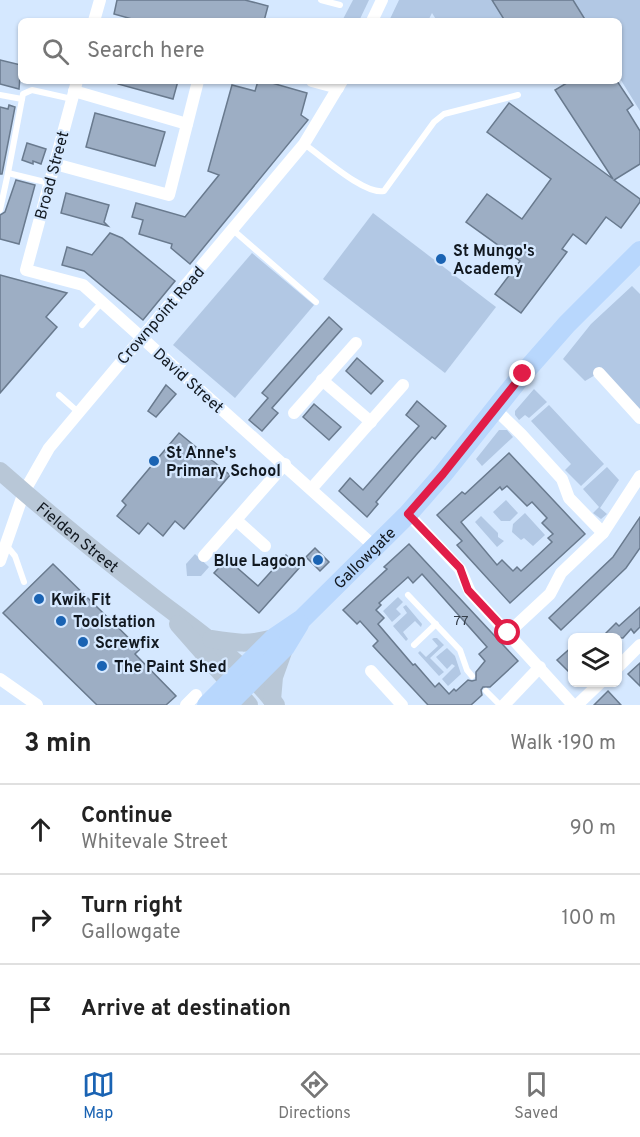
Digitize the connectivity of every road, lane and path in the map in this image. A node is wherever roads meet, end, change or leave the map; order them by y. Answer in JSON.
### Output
{"nodes":[{"id":1,"x":100,"y":0,"type":"edge"},
{"id":2,"x":321,"y":0,"type":"edge"},
{"id":3,"x":382,"y":0,"type":"edge"},
{"id":4,"x":340,"y":5,"type":"dead end"},
{"id":5,"x":95,"y":18,"type":"edge"},
{"id":6,"x":373,"y":18,"type":"edge"},
{"id":7,"x":197,"y":84,"type":"edge"},
{"id":8,"x":340,"y":84,"type":"edge"},
{"id":9,"x":74,"y":90,"type":"edge"},
{"id":10,"x":0,"y":95,"type":"edge"},
{"id":11,"x":518,"y":95,"type":"dead end"},
{"id":12,"x":22,"y":99,"type":"junction"},
{"id":13,"x":187,"y":123,"type":"junction"},
{"id":14,"x":304,"y":144,"type":"junction"},
{"id":15,"x":55,"y":164,"type":"junction"},
{"id":16,"x":9,"y":172,"type":"junction"},
{"id":17,"x":49,"y":183,"type":"junction"},
{"id":18,"x":0,"y":210,"type":"edge"},
{"id":19,"x":233,"y":230,"type":"junction"},
{"id":20,"x":640,"y":251,"type":"edge"},
{"id":21,"x":26,"y":270,"type":"joint"},
{"id":22,"x":102,"y":302,"type":"junction"},
{"id":23,"x":316,"y":302,"type":"dead end"},
{"id":24,"x":82,"y":325,"type":"dead end"},
{"id":25,"x":140,"y":337,"type":"junction"},
{"id":26,"x":356,"y":343,"type":"dead end"},
{"id":27,"x":599,"y":373,"type":"dead end"},
{"id":28,"x":322,"y":380,"type":"junction"},
{"id":29,"x":403,"y":385,"type":"dead end"},
{"id":30,"x":59,"y":395,"type":"dead end"},
{"id":31,"x":495,"y":409,"type":"junction"},
{"id":32,"x":78,"y":411,"type":"junction"},
{"id":33,"x":294,"y":413,"type":"dead end"},
{"id":34,"x":640,"y":418,"type":"edge"},
{"id":35,"x":370,"y":422,"type":"junction"},
{"id":36,"x":285,"y":464,"type":"junction"},
{"id":37,"x":0,"y":471,"type":"edge"},
{"id":38,"x":640,"y":476,"type":"edge"},
{"id":39,"x":312,"y":488,"type":"junction"},
{"id":40,"x":24,"y":492,"type":"junction"},
{"id":41,"x":408,"y":514,"type":"junction"},
{"id":42,"x":236,"y":520,"type":"junction"},
{"id":43,"x":603,"y":533,"type":"junction"},
{"id":44,"x":6,"y":545,"type":"junction"},
{"id":45,"x":265,"y":546,"type":"dead end"},
{"id":46,"x":375,"y":547,"type":"junction"},
{"id":47,"x":204,"y":556,"type":"dead end"},
{"id":48,"x":0,"y":561,"type":"edge"},
{"id":49,"x":24,"y":582,"type":"dead end"},
{"id":50,"x":408,"y":595,"type":"dead end"},
{"id":51,"x":157,"y":600,"type":"junction"},
{"id":52,"x":436,"y":624,"type":"junction"},
{"id":53,"x":508,"y":633,"type":"junction"},
{"id":54,"x":211,"y":639,"type":"junction"},
{"id":55,"x":279,"y":642,"type":"junction"},
{"id":56,"x":414,"y":645,"type":"dead end"},
{"id":57,"x":640,"y":645,"type":"edge"},
{"id":58,"x":622,"y":663,"type":"edge"},
{"id":59,"x":540,"y":667,"type":"junction"},
{"id":60,"x":370,"y":671,"type":"dead end"},
{"id":61,"x":472,"y":676,"type":"dead end"},
{"id":62,"x":0,"y":679,"type":"edge"},
{"id":63,"x":595,"y":687,"type":"edge"},
{"id":64,"x":240,"y":689,"type":"edge"},
{"id":65,"x":486,"y":691,"type":"dead end"},
{"id":66,"x":202,"y":700,"type":"edge"},
{"id":67,"x":274,"y":702,"type":"edge"},
{"id":68,"x":398,"y":704,"type":"edge"},
{"id":69,"x":37,"y":705,"type":"edge"},
{"id":70,"x":186,"y":705,"type":"edge"},
{"id":71,"x":502,"y":705,"type":"edge"},
{"id":72,"x":575,"y":705,"type":"edge"}],
"edges":[{"from":1,"to":5,"type":"street"},
{"from":2,"to":4,"type":"lane"},
{"from":3,"to":6,"type":"street"},
{"from":7,"to":13,"type":"street"},
{"from":8,"to":14,"type":"street","name":"Crownpoint Road"},
{"from":9,"to":12,"type":"lane"},
{"from":9,"to":13,"type":"street"},
{"from":9,"to":15,"type":"street","name":"Broad Street"},
{"from":10,"to":12,"type":"lane"},
{"from":11,"to":14,"type":"lane"},
{"from":12,"to":16,"type":"lane"},
{"from":13,"to":15,"type":"street"},
{"from":14,"to":19,"type":"street","name":"Crownpoint Road"},
{"from":15,"to":17,"type":"street","name":"Broad Street"},
{"from":16,"to":17,"type":"lane"},
{"from":16,"to":18,"type":"lane"},
{"from":17,"to":21,"type":"street","name":"Broad Street"},
{"from":19,"to":23,"type":"lane"},
{"from":19,"to":25,"type":"street","name":"Crownpoint Road"},
{"from":20,"to":31,"type":"main road","name":"Gallowgate"},
{"from":21,"to":22,"type":"street","name":"David Street"},
{"from":22,"to":24,"type":"lane"},
{"from":22,"to":25,"type":"street","name":"David Street"},
{"from":25,"to":32,"type":"street","name":"Crownpoint Road"},
{"from":25,"to":36,"type":"street","name":"David Street"},
{"from":26,"to":28,"type":"street"},
{"from":27,"to":34,"type":"street"},
{"from":28,"to":33,"type":"street"},
{"from":28,"to":35,"type":"street"},
{"from":29,"to":35,"type":"street"},
{"from":30,"to":32,"type":"lane"},
{"from":31,"to":41,"type":"main road","name":"Gallowgate"},
{"from":31,"to":43,"type":"street"},
{"from":32,"to":40,"type":"street","name":"Crownpoint Road"},
{"from":35,"to":39,"type":"street"},
{"from":36,"to":39,"type":"street"},
{"from":36,"to":42,"type":"street"},
{"from":37,"to":40,"type":"main road","name":"Fielden Street"},
{"from":38,"to":43,"type":"street"},
{"from":39,"to":46,"type":"street"},
{"from":40,"to":44,"type":"street","name":"Crownpoint Road"},
{"from":40,"to":51,"type":"main road","name":"Fielden Street"},
{"from":41,"to":46,"type":"main road","name":"Gallowgate"},
{"from":41,"to":53,"type":"street"},
{"from":42,"to":45,"type":"street"},
{"from":42,"to":47,"type":"street"},
{"from":43,"to":53,"type":"street"},
{"from":44,"to":48,"type":"street","name":"Crownpoint Road"},
{"from":44,"to":49,"type":"lane"},
{"from":46,"to":55,"type":"main road","name":"Gallowgate"},
{"from":50,"to":52,"type":"lane"},
{"from":51,"to":54,"type":"main road","name":"Fielden Street"},
{"from":51,"to":64,"type":"main road","name":"Fielden Street"},
{"from":52,"to":56,"type":"lane"},
{"from":52,"to":61,"type":"lane"},
{"from":53,"to":59,"type":"street"},
{"from":54,"to":55,"type":"main road","name":"Fielden Street"},
{"from":54,"to":64,"type":"main road","name":"Fielden Street"},
{"from":55,"to":64,"type":"main road","name":"Gallowgate"},
{"from":55,"to":67,"type":"main road"},
{"from":57,"to":58,"type":"street"},
{"from":59,"to":71,"type":"street"},
{"from":59,"to":72,"type":"street"},
{"from":60,"to":68,"type":"street"},
{"from":62,"to":69,"type":"street"},
{"from":63,"to":72,"type":"street"},
{"from":64,"to":66,"type":"main road","name":"Gallowgate"},
{"from":64,"to":67,"type":"main road"},
{"from":65,"to":71,"type":"lane"},
{"from":66,"to":70,"type":"street"}]}
